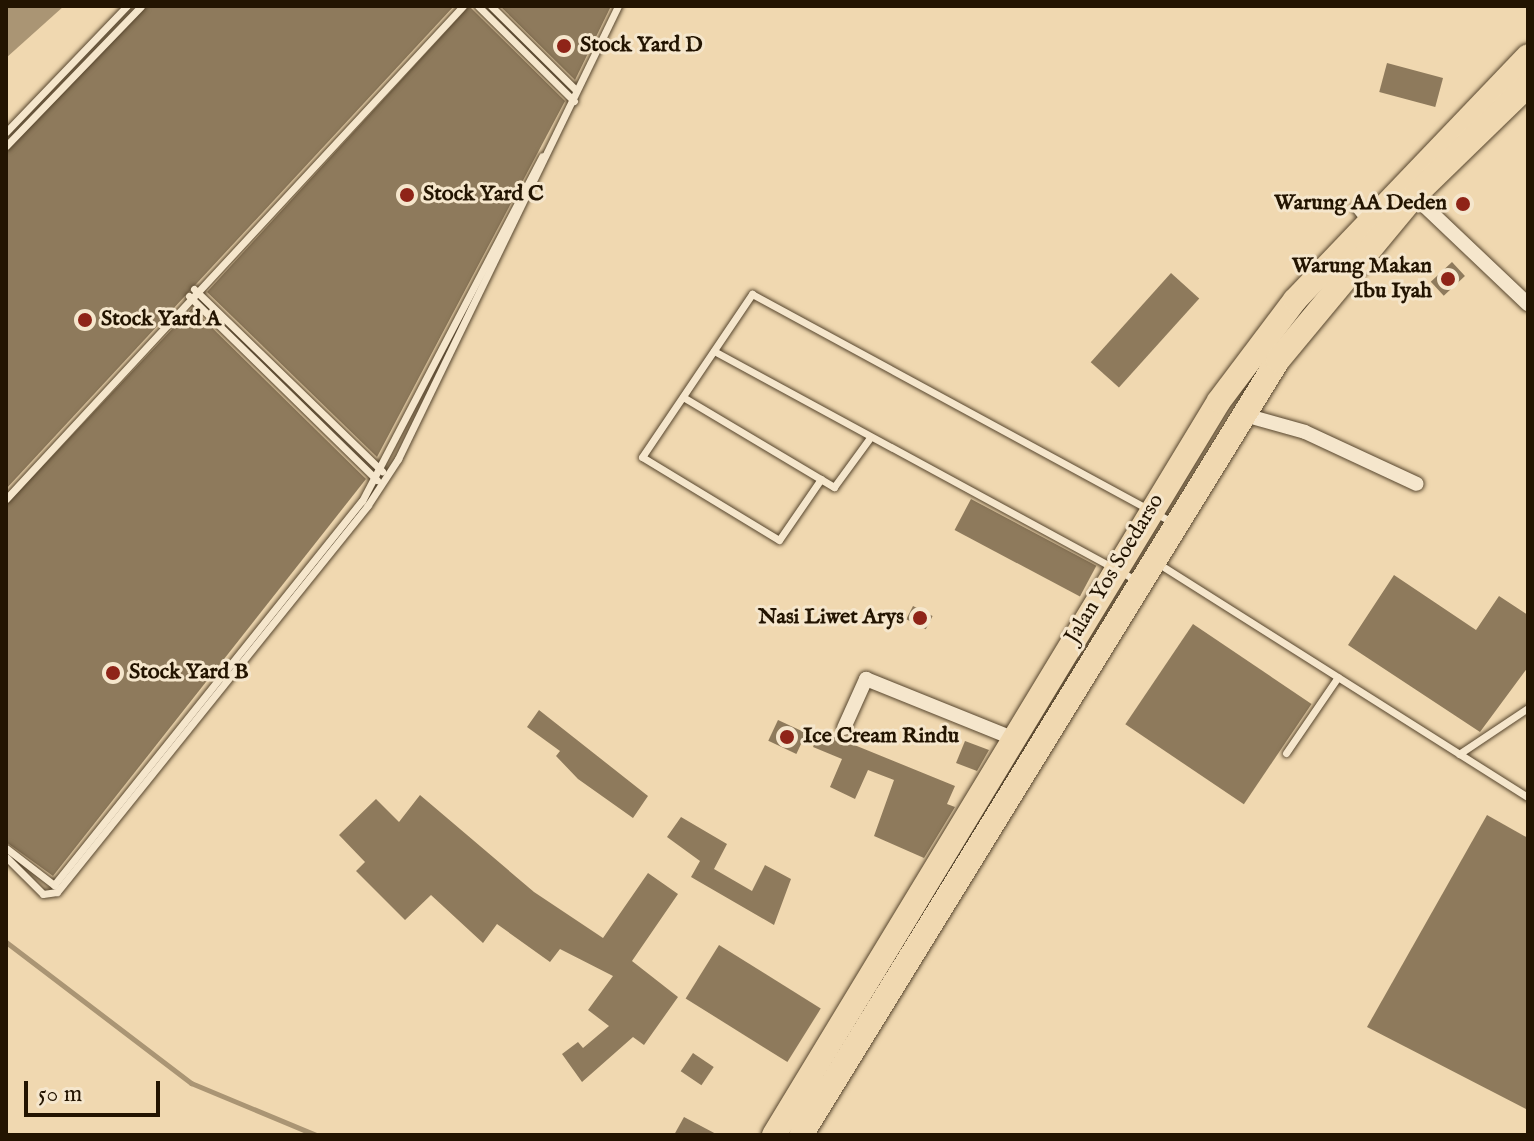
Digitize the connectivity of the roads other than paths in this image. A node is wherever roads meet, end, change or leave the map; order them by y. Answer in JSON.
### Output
{"nodes":[{"id":1,"x":127,"y":6,"type":"edge"},
{"id":2,"x":141,"y":6,"type":"edge"},
{"id":3,"x":461,"y":6,"type":"edge"},
{"id":4,"x":478,"y":6,"type":"edge"},
{"id":5,"x":491,"y":6,"type":"edge"},
{"id":6,"x":616,"y":6,"type":"edge"},
{"id":7,"x":1528,"y":56,"type":"edge"},
{"id":8,"x":1528,"y":85,"type":"edge"},
{"id":9,"x":575,"y":89,"type":"junction"},
{"id":10,"x":572,"y":99,"type":"junction"},
{"id":11,"x":6,"y":132,"type":"edge"},
{"id":12,"x":1466,"y":132,"type":"junction"},
{"id":13,"x":6,"y":146,"type":"edge"},
{"id":14,"x":1414,"y":196,"type":"junction"},
{"id":15,"x":192,"y":294,"type":"junction"},
{"id":16,"x":1528,"y":304,"type":"edge"},
{"id":17,"x":714,"y":351,"type":"junction"},
{"id":18,"x":683,"y":397,"type":"junction"},
{"id":19,"x":1241,"y":414,"type":"junction"},
{"id":20,"x":869,"y":439,"type":"junction"},
{"id":21,"x":382,"y":471,"type":"junction"},
{"id":22,"x":821,"y":479,"type":"junction"},
{"id":23,"x":379,"y":482,"type":"junction"},
{"id":24,"x":1417,"y":484,"type":"dead end"},
{"id":25,"x":6,"y":492,"type":"edge"},
{"id":26,"x":6,"y":499,"type":"edge"},
{"id":27,"x":1150,"y":512,"type":"junction"},
{"id":28,"x":1172,"y":522,"type":"junction"},
{"id":29,"x":1151,"y":558,"type":"junction"},
{"id":30,"x":1127,"y":574,"type":"junction"},
{"id":31,"x":1338,"y":677,"type":"junction"},
{"id":32,"x":1528,"y":708,"type":"edge"},
{"id":33,"x":844,"y":728,"type":"dead end"},
{"id":34,"x":1012,"y":738,"type":"junction"},
{"id":35,"x":1037,"y":749,"type":"junction"},
{"id":36,"x":1286,"y":753,"type":"dead end"},
{"id":37,"x":1459,"y":754,"type":"junction"},
{"id":38,"x":1528,"y":797,"type":"edge"},
{"id":39,"x":6,"y":848,"type":"edge"},
{"id":40,"x":6,"y":857,"type":"edge"},
{"id":41,"x":935,"y":899,"type":"junction"},
{"id":42,"x":774,"y":1135,"type":"edge"},
{"id":43,"x":801,"y":1135,"type":"edge"}],
"edges":[{"from":1,"to":11,"type":"lane"},
{"from":2,"to":13,"type":"lane"},
{"from":3,"to":15,"type":"lane"},
{"from":4,"to":10,"type":"lane"},
{"from":5,"to":9,"type":"lane"},
{"from":6,"to":9,"type":"lane"},
{"from":6,"to":10,"type":"lane"},
{"from":7,"to":12,"type":"highway","name":"Jalan Yos Soedarso"},
{"from":8,"to":12,"type":"highway","name":"Jalan Yos Soedarso"},
{"from":9,"to":10,"type":"lane"},
{"from":10,"to":21,"type":"lane"},
{"from":10,"to":23,"type":"lane"},
{"from":12,"to":14,"type":"highway","name":"Jalan Yos Soedarso"},
{"from":12,"to":27,"type":"highway","name":"Jalan Yos Soedarso"},
{"from":14,"to":16,"type":"street"},
{"from":14,"to":19,"type":"highway","name":"Jalan Yos Soedarso"},
{"from":15,"to":21,"type":"lane"},
{"from":15,"to":23,"type":"lane"},
{"from":15,"to":25,"type":"lane"},
{"from":15,"to":26,"type":"lane"},
{"from":17,"to":18,"type":"lane"},
{"from":17,"to":20,"type":"lane"},
{"from":17,"to":27,"type":"lane"},
{"from":18,"to":22,"type":"lane"},
{"from":18,"to":22,"type":"lane"},
{"from":19,"to":24,"type":"street"},
{"from":19,"to":28,"type":"highway","name":"Jalan Yos Soedarso"},
{"from":20,"to":22,"type":"lane"},
{"from":20,"to":30,"type":"lane"},
{"from":21,"to":23,"type":"lane"},
{"from":23,"to":39,"type":"lane"},
{"from":23,"to":40,"type":"lane"},
{"from":27,"to":28,"type":"lane"},
{"from":27,"to":30,"type":"highway","name":"Jalan Yos Soedarso"},
{"from":28,"to":29,"type":"highway","name":"Jalan Yos Soedarso"},
{"from":29,"to":30,"type":"highway","name":"Jalan Yos Soedarso"},
{"from":29,"to":31,"type":"lane"},
{"from":30,"to":34,"type":"highway","name":"Jalan Yos Soedarso"},
{"from":30,"to":35,"type":"highway","name":"Jalan Yos Soedarso"},
{"from":31,"to":36,"type":"lane"},
{"from":31,"to":37,"type":"lane"},
{"from":32,"to":37,"type":"lane"},
{"from":33,"to":34,"type":"street"},
{"from":34,"to":35,"type":"highway"},
{"from":34,"to":41,"type":"highway","name":"Jalan Yos Soedarso"},
{"from":35,"to":41,"type":"highway","name":"Jalan Yos Soedarso"},
{"from":37,"to":38,"type":"lane"},
{"from":41,"to":42,"type":"highway","name":"Jalan Yos Soedarso"},
{"from":41,"to":43,"type":"highway","name":"Jalan Yos Soedarso"}]}
